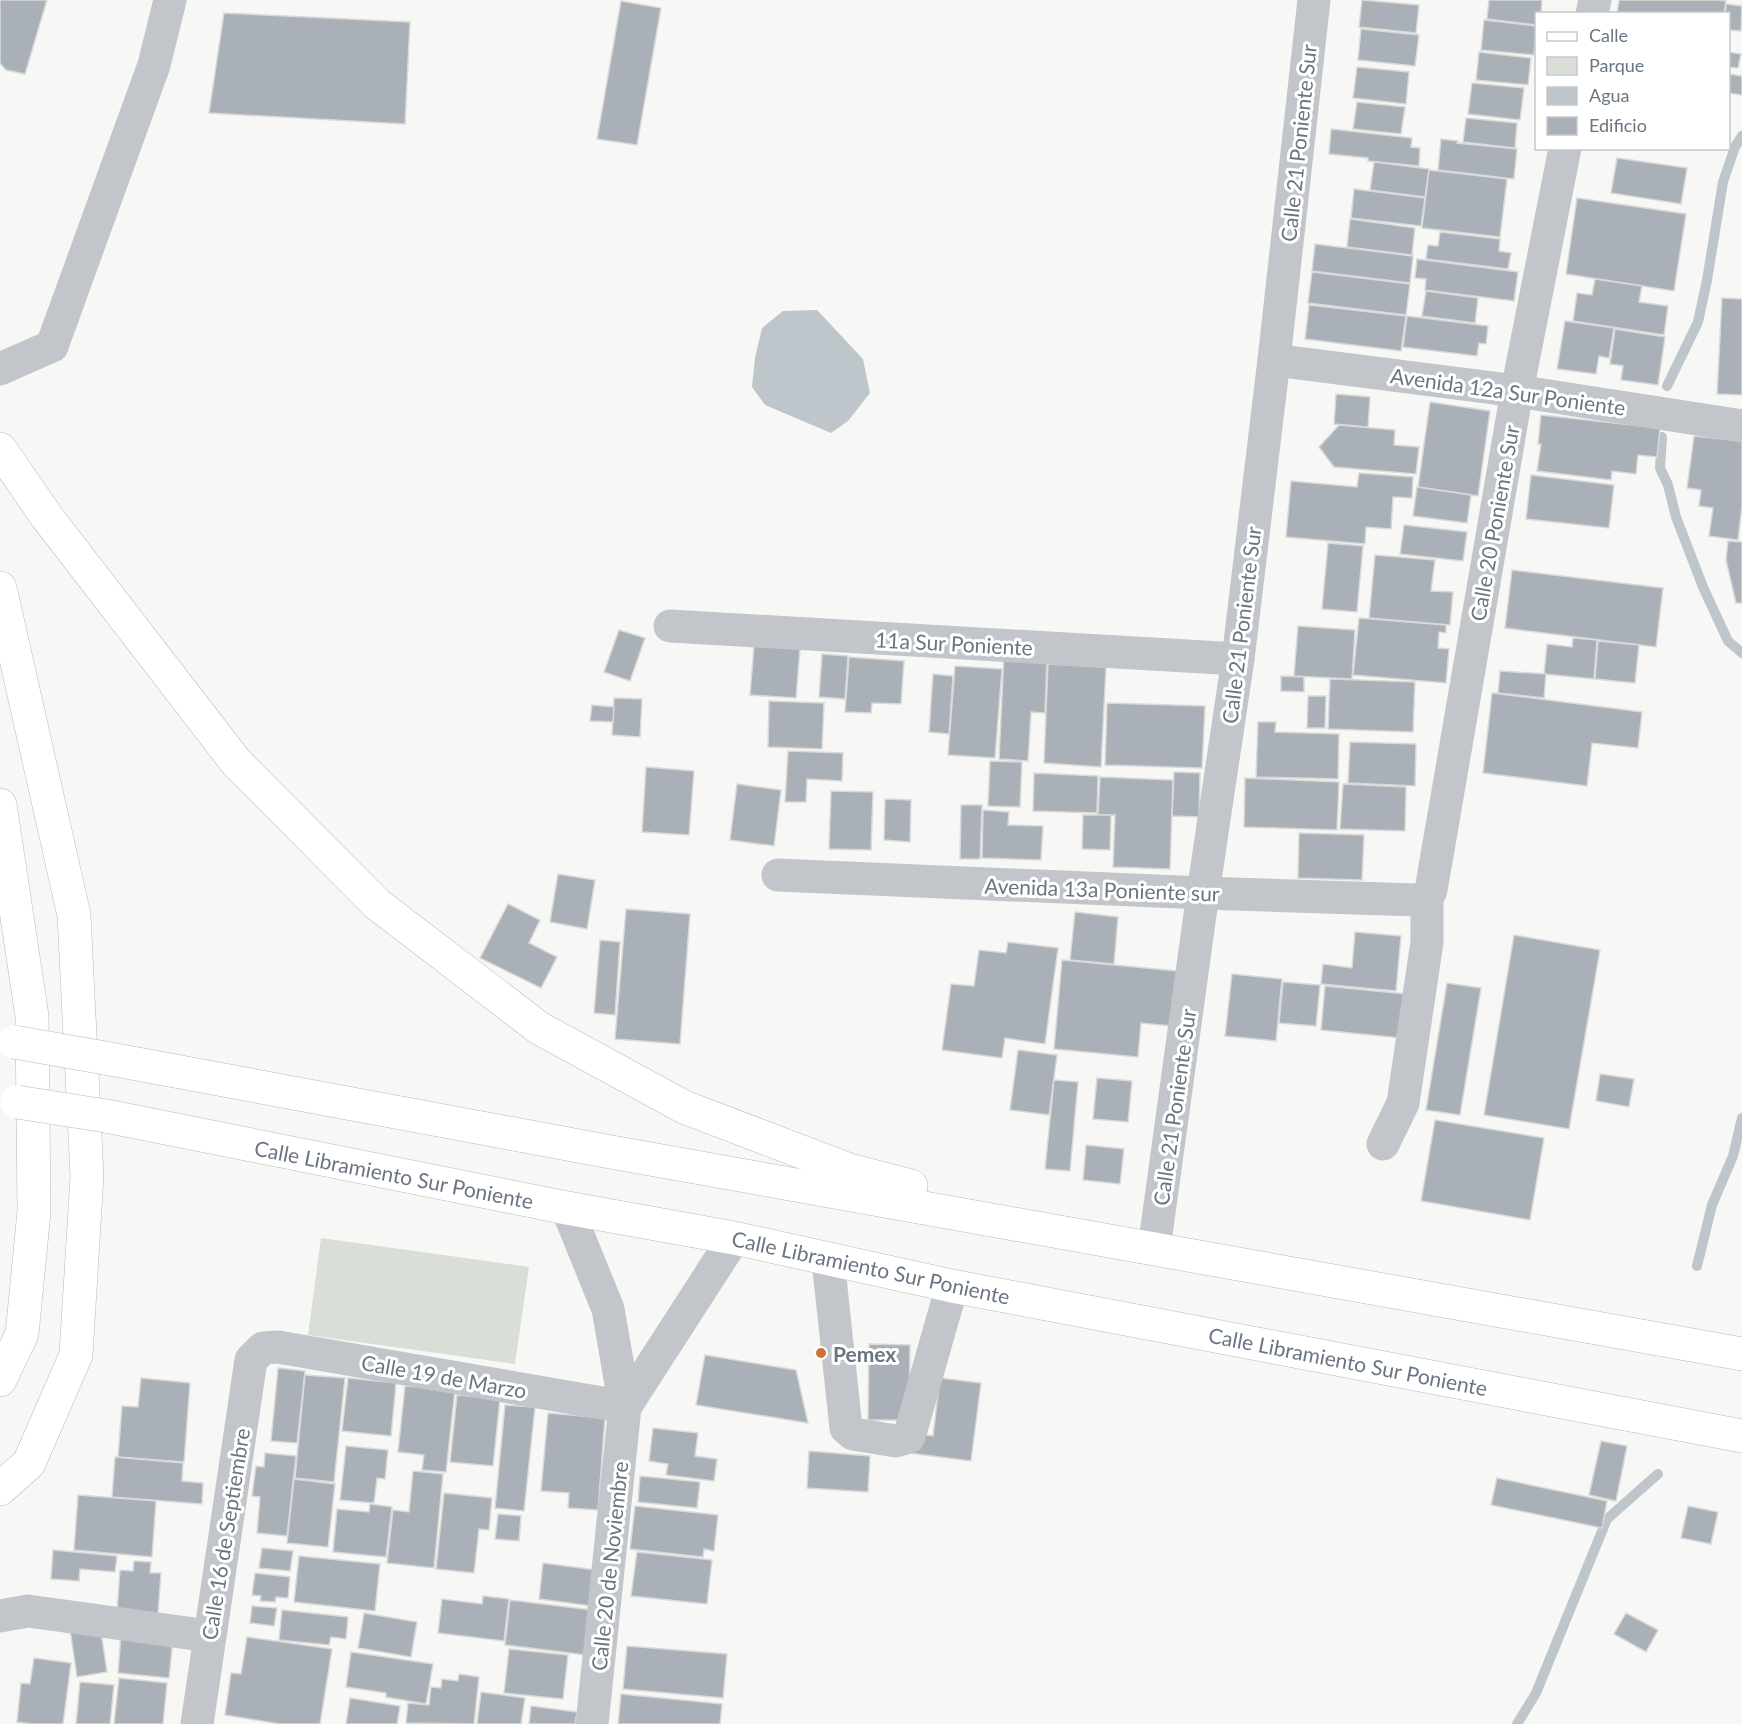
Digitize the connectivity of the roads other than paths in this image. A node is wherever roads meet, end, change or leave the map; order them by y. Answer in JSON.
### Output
{"nodes":[{"id":1,"x":170,"y":0,"type":"edge"},
{"id":2,"x":1314,"y":0,"type":"edge"},
{"id":3,"x":1565,"y":150,"type":"edge"},
{"id":4,"x":1274,"y":360,"type":"junction"},
{"id":5,"x":0,"y":369,"type":"edge"},
{"id":6,"x":1517,"y":391,"type":"junction"},
{"id":7,"x":1742,"y":426,"type":"edge"},
{"id":8,"x":0,"y":449,"type":"edge"},
{"id":9,"x":0,"y":588,"type":"edge"},
{"id":10,"x":670,"y":626,"type":"dead end"},
{"id":11,"x":1238,"y":660,"type":"junction"},
{"id":12,"x":0,"y":805,"type":"edge"},
{"id":13,"x":778,"y":875,"type":"dead end"},
{"id":14,"x":1203,"y":893,"type":"junction"},
{"id":15,"x":1427,"y":898,"type":"junction"},
{"id":16,"x":7,"y":1041,"type":"edge"},
{"id":17,"x":8,"y":1100,"type":"edge"},
{"id":18,"x":1383,"y":1144,"type":"dead end"},
{"id":19,"x":567,"y":1208,"type":"junction"},
{"id":20,"x":734,"y":1238,"type":"junction"},
{"id":21,"x":1139,"y":1246,"type":"junction"},
{"id":22,"x":828,"y":1260,"type":"junction"},
{"id":23,"x":952,"y":1286,"type":"junction"},
{"id":24,"x":263,"y":1348,"type":"joint"},
{"id":25,"x":1742,"y":1354,"type":"edge"},
{"id":26,"x":0,"y":1380,"type":"edge"},
{"id":27,"x":625,"y":1407,"type":"junction"},
{"id":28,"x":1742,"y":1436,"type":"edge"},
{"id":29,"x":0,"y":1489,"type":"edge"},
{"id":30,"x":0,"y":1616,"type":"edge"},
{"id":31,"x":209,"y":1636,"type":"junction"},
{"id":32,"x":197,"y":1724,"type":"edge"},
{"id":33,"x":592,"y":1724,"type":"edge"}],
"edges":[{"from":1,"to":5,"type":"street"},
{"from":2,"to":4,"type":"street","name":"Calle 21 Poniente Sur"},
{"from":3,"to":6,"type":"street","name":"Calle 20 Poniente Sur"},
{"from":4,"to":6,"type":"street","name":"Avenida 12a Sur Poniente"},
{"from":4,"to":11,"type":"street","name":"Calle 21 Poniente Sur"},
{"from":6,"to":7,"type":"street","name":"Avenida 12a Sur Poniente"},
{"from":6,"to":15,"type":"street","name":"Calle 20 Poniente Sur"},
{"from":8,"to":21,"type":"main road"},
{"from":9,"to":29,"type":"main road"},
{"from":10,"to":11,"type":"street","name":"11a Sur Poniente"},
{"from":11,"to":14,"type":"street","name":"Calle 21 Poniente Sur"},
{"from":12,"to":26,"type":"main road"},
{"from":13,"to":14,"type":"street","name":"Avenida 13a Poniente sur"},
{"from":14,"to":15,"type":"street","name":"Avenida 13a Poniente sur"},
{"from":14,"to":21,"type":"street","name":"Calle 21 Poniente Sur"},
{"from":15,"to":18,"type":"street","name":"Calle 20 Poniente Sur"},
{"from":16,"to":21,"type":"main road","bridge":true},
{"from":17,"to":19,"type":"main road","name":"Calle Libramiento Sur Poniente","bridge":true},
{"from":19,"to":20,"type":"main road","name":"Calle Libramiento Sur Poniente"},
{"from":19,"to":27,"type":"street","name":"Calle 20 de Noviembre"},
{"from":20,"to":22,"type":"main road","name":"Calle Libramiento Sur Poniente"},
{"from":20,"to":27,"type":"street","name":"Calle 20 de Noviembre"},
{"from":21,"to":25,"type":"main road"},
{"from":22,"to":23,"type":"main road","name":"Calle Libramiento Sur Poniente"},
{"from":22,"to":23,"type":"street"},
{"from":23,"to":28,"type":"main road","name":"Calle Libramiento Sur Poniente"},
{"from":24,"to":27,"type":"street","name":"Calle 19 de Marzo"},
{"from":24,"to":31,"type":"street","name":"Calle 16 de Septiembre"},
{"from":27,"to":33,"type":"street","name":"Calle 20 de Noviembre"},
{"from":30,"to":31,"type":"street"},
{"from":31,"to":32,"type":"street","name":"Calle 16 de Septiembre"}]}
